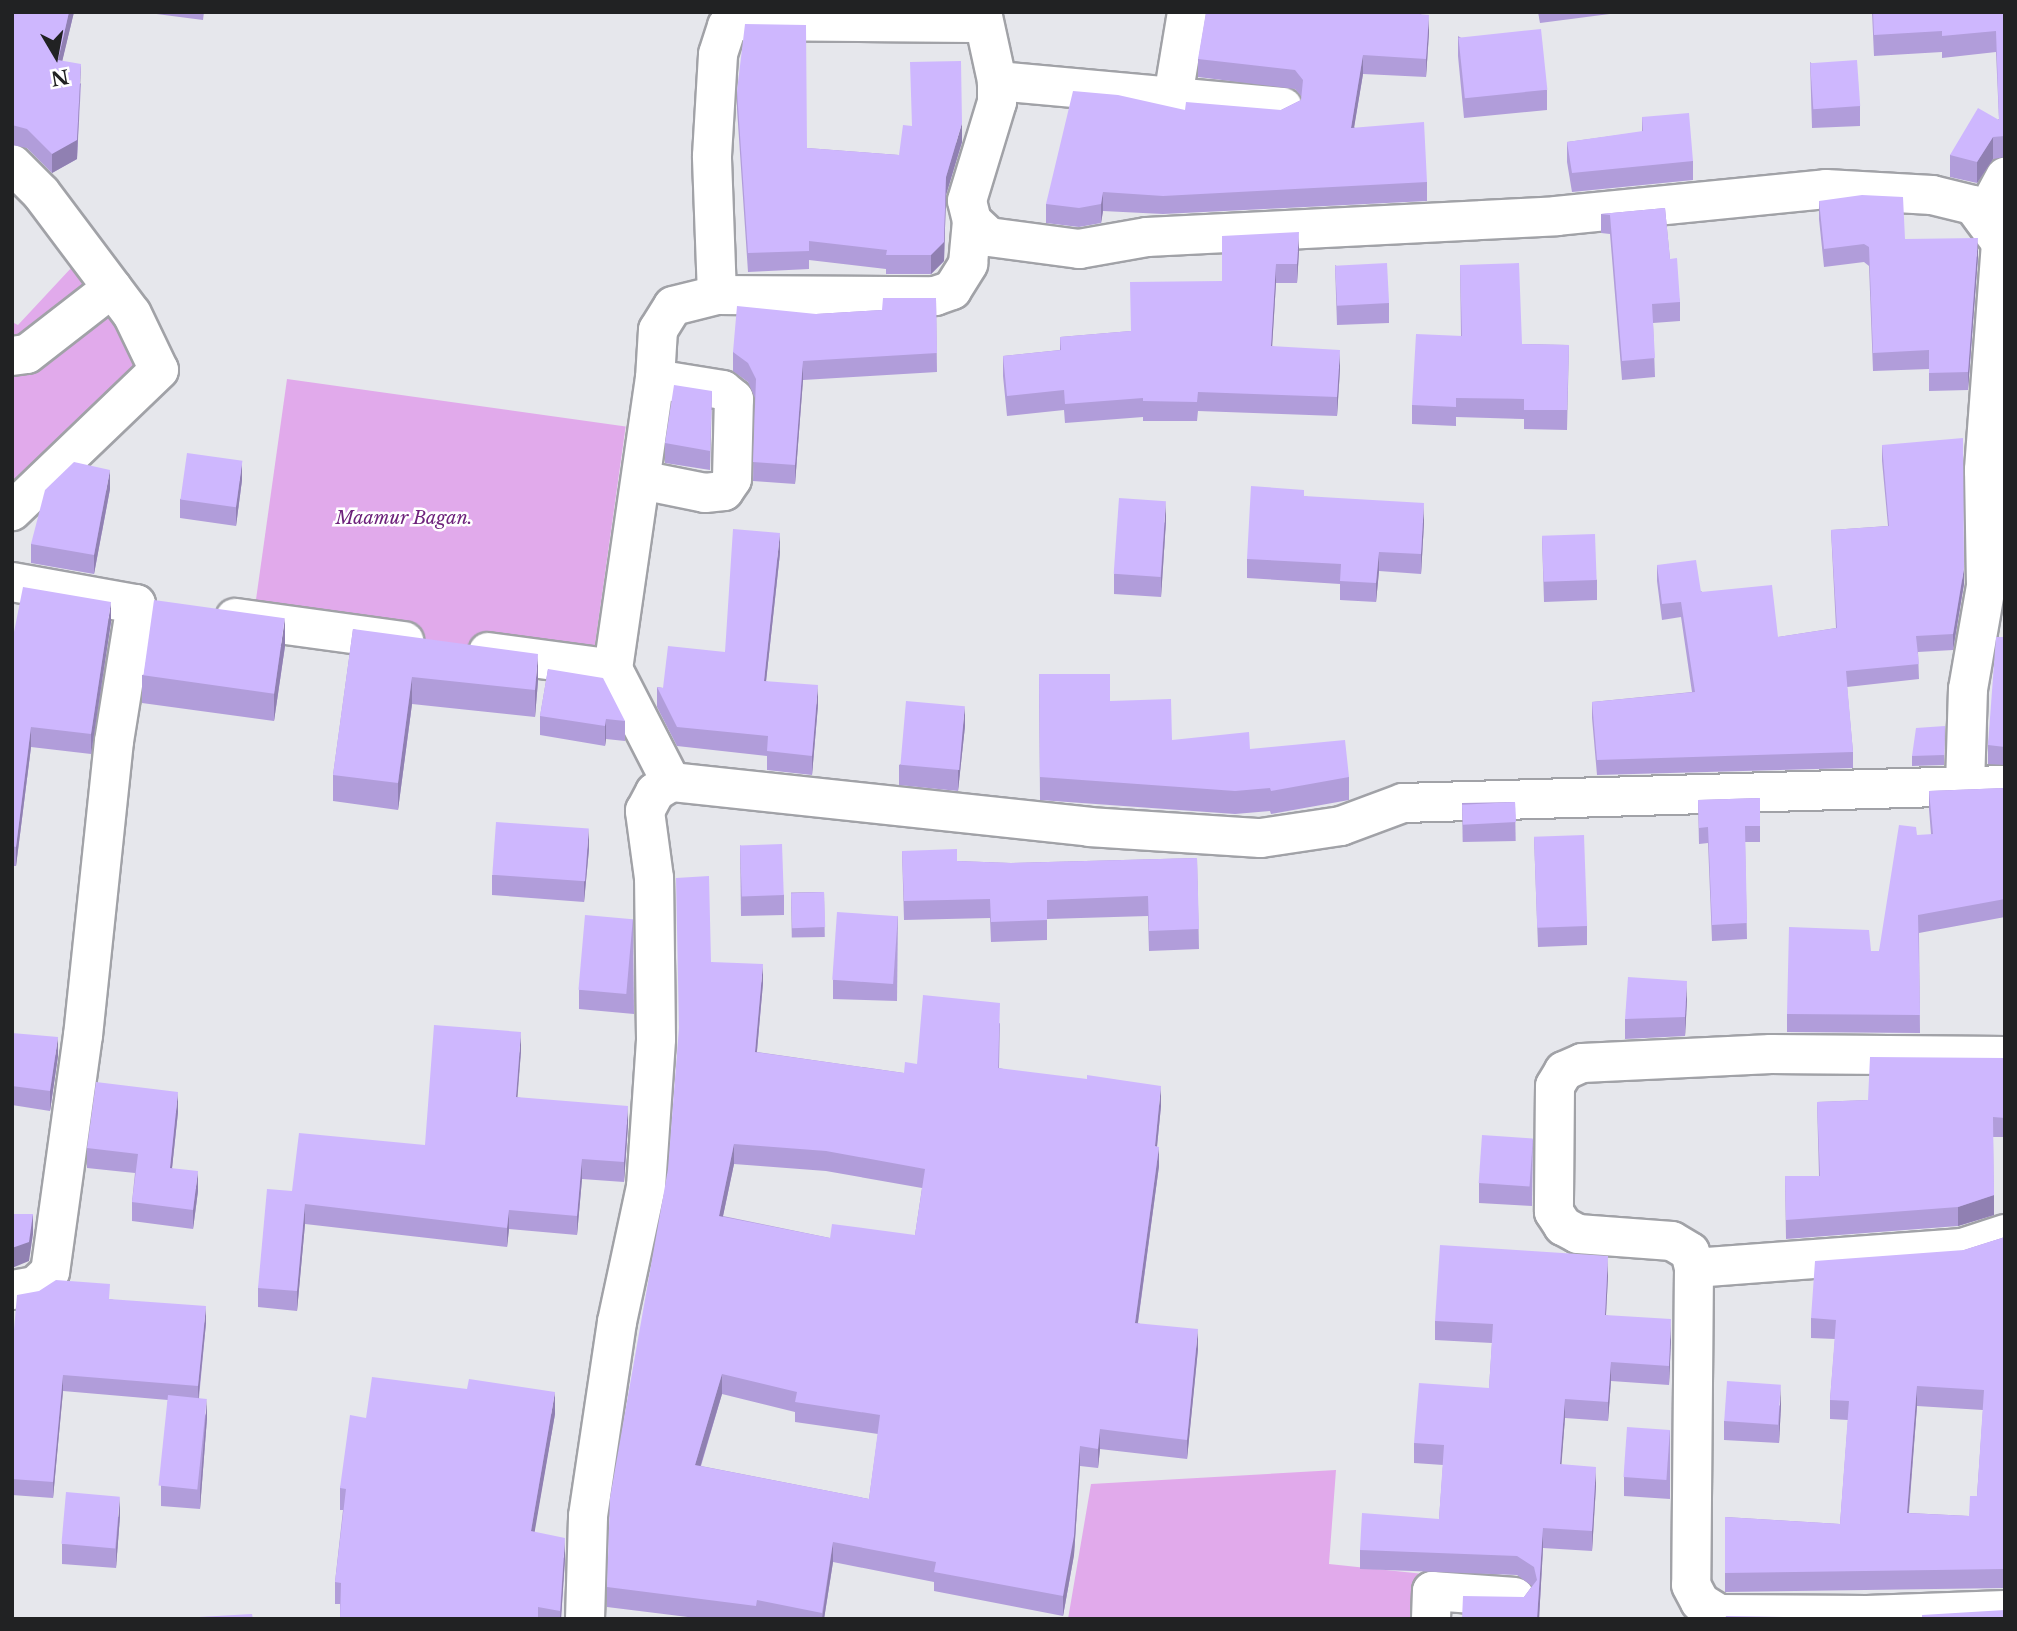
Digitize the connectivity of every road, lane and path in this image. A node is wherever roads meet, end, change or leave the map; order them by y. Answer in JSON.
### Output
{"nodes":[{"id":1,"x":1187,"y":12,"type":"edge"},
{"id":2,"x":981,"y":18,"type":"edge"},
{"id":3,"x":997,"y":81,"type":"junction"},
{"id":4,"x":1173,"y":97,"type":"junction"},
{"id":5,"x":1283,"y":107,"type":"edge"},
{"id":6,"x":12,"y":164,"type":"edge"},
{"id":7,"x":2005,"y":177,"type":"edge"},
{"id":8,"x":1983,"y":218,"type":"junction"},
{"id":9,"x":972,"y":222,"type":"junction"},
{"id":10,"x":112,"y":288,"type":"junction"},
{"id":11,"x":717,"y":295,"type":"junction"},
{"id":12,"x":12,"y":356,"type":"edge"},
{"id":13,"x":655,"y":379,"type":"junction"},
{"id":14,"x":641,"y":480,"type":"junction"},
{"id":15,"x":12,"y":511,"type":"edge"},
{"id":16,"x":12,"y":582,"type":"edge"},
{"id":17,"x":135,"y":604,"type":"junction"},
{"id":18,"x":613,"y":668,"type":"junction"},
{"id":19,"x":671,"y":782,"type":"junction"},
{"id":20,"x":2005,"y":785,"type":"edge"},
{"id":21,"x":1965,"y":786,"type":"junction"},
{"id":22,"x":2005,"y":1056,"type":"edge"},
{"id":23,"x":2005,"y":1234,"type":"edge"},
{"id":24,"x":1694,"y":1268,"type":"junction"},
{"id":25,"x":12,"y":1290,"type":"edge"},
{"id":26,"x":1515,"y":1597,"type":"edge"},
{"id":27,"x":2005,"y":1610,"type":"edge"},
{"id":28,"x":585,"y":1619,"type":"edge"},
{"id":29,"x":1431,"y":1619,"type":"edge"}],
"edges":[{"from":1,"to":4,"type":"street"},
{"from":2,"to":3,"type":"street"},
{"from":2,"to":11,"type":"street"},
{"from":3,"to":4,"type":"street"},
{"from":3,"to":9,"type":"street"},
{"from":4,"to":5,"type":"street"},
{"from":6,"to":10,"type":"street"},
{"from":7,"to":8,"type":"street"},
{"from":8,"to":9,"type":"street"},
{"from":8,"to":21,"type":"street"},
{"from":9,"to":11,"type":"street"},
{"from":10,"to":12,"type":"street"},
{"from":10,"to":15,"type":"street"},
{"from":11,"to":13,"type":"street"},
{"from":13,"to":14,"type":"street"},
{"from":13,"to":14,"type":"street"},
{"from":14,"to":18,"type":"street"},
{"from":16,"to":17,"type":"street"},
{"from":17,"to":18,"type":"street"},
{"from":17,"to":25,"type":"street"},
{"from":18,"to":19,"type":"street"},
{"from":19,"to":21,"type":"street"},
{"from":19,"to":28,"type":"street"},
{"from":20,"to":21,"type":"street"},
{"from":22,"to":24,"type":"street"},
{"from":23,"to":24,"type":"street"},
{"from":24,"to":27,"type":"street"},
{"from":26,"to":29,"type":"street"}]}
